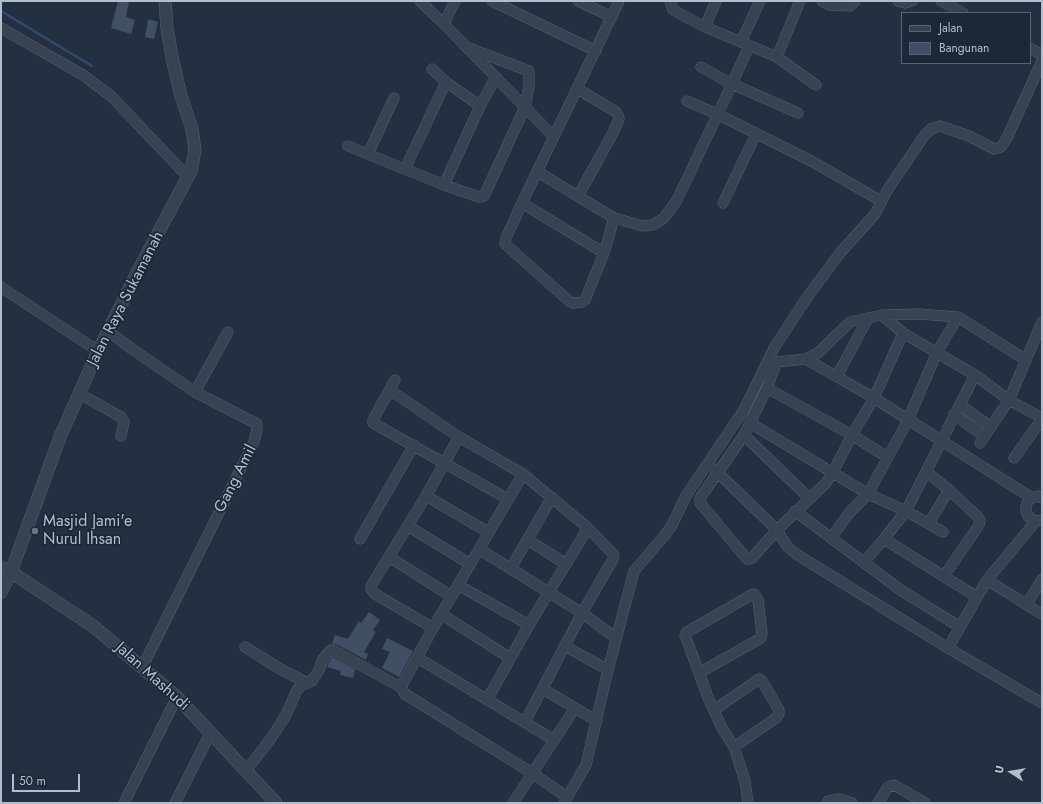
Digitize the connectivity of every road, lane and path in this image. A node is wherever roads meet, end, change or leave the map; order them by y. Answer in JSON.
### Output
{"nodes":[{"id":1,"x":165,"y":1,"type":"edge"},
{"id":2,"x":420,"y":1,"type":"edge"},
{"id":3,"x":455,"y":1,"type":"edge"},
{"id":4,"x":492,"y":1,"type":"edge"},
{"id":5,"x":578,"y":1,"type":"edge"},
{"id":6,"x":620,"y":1,"type":"edge"},
{"id":7,"x":670,"y":1,"type":"edge"},
{"id":8,"x":716,"y":1,"type":"edge"},
{"id":9,"x":760,"y":1,"type":"edge"},
{"id":10,"x":800,"y":1,"type":"edge"},
{"id":11,"x":822,"y":1,"type":"edge"},
{"id":12,"x":855,"y":1,"type":"edge"},
{"id":13,"x":898,"y":1,"type":"edge"},
{"id":14,"x":912,"y":1,"type":"edge"},
{"id":15,"x":941,"y":1,"type":"edge"},
{"id":16,"x":961,"y":12,"type":"edge"},
{"id":17,"x":612,"y":18,"type":"junction"},
{"id":18,"x":444,"y":24,"type":"junction"},
{"id":19,"x":705,"y":27,"type":"junction"},
{"id":20,"x":1,"y":28,"type":"edge"},
{"id":21,"x":745,"y":44,"type":"junction"},
{"id":22,"x":466,"y":47,"type":"junction"},
{"id":23,"x":1031,"y":49,"type":"edge"},
{"id":24,"x":596,"y":51,"type":"junction"},
{"id":25,"x":1042,"y":55,"type":"edge"},
{"id":26,"x":777,"y":57,"type":"junction"},
{"id":27,"x":1042,"y":61,"type":"edge"},
{"id":28,"x":702,"y":67,"type":"dead end"},
{"id":29,"x":432,"y":69,"type":"dead end"},
{"id":30,"x":496,"y":77,"type":"junction"},
{"id":31,"x":446,"y":82,"type":"junction"},
{"id":32,"x":732,"y":84,"type":"junction"},
{"id":33,"x":816,"y":85,"type":"dead end"},
{"id":34,"x":578,"y":89,"type":"junction"},
{"id":35,"x":394,"y":98,"type":"dead end"},
{"id":36,"x":688,"y":101,"type":"dead end"},
{"id":37,"x":480,"y":106,"type":"junction"},
{"id":38,"x":525,"y":107,"type":"junction"},
{"id":39,"x":798,"y":113,"type":"dead end"},
{"id":40,"x":717,"y":114,"type":"junction"},
{"id":41,"x":756,"y":134,"type":"junction"},
{"id":42,"x":554,"y":137,"type":"junction"},
{"id":43,"x":348,"y":146,"type":"dead end"},
{"id":44,"x":368,"y":154,"type":"junction"},
{"id":45,"x":405,"y":169,"type":"junction"},
{"id":46,"x":538,"y":172,"type":"junction"},
{"id":47,"x":188,"y":177,"type":"junction"},
{"id":48,"x":444,"y":185,"type":"junction"},
{"id":49,"x":578,"y":196,"type":"junction"},
{"id":50,"x":881,"y":202,"type":"junction"},
{"id":51,"x":522,"y":203,"type":"junction"},
{"id":52,"x":723,"y":204,"type":"dead end"},
{"id":53,"x":614,"y":218,"type":"junction"},
{"id":54,"x":604,"y":253,"type":"junction"},
{"id":55,"x":1,"y":287,"type":"edge"},
{"id":56,"x":882,"y":315,"type":"junction"},
{"id":57,"x":958,"y":316,"type":"junction"},
{"id":58,"x":868,"y":318,"type":"junction"},
{"id":59,"x":1042,"y":322,"type":"edge"},
{"id":60,"x":108,"y":331,"type":"junction"},
{"id":61,"x":228,"y":332,"type":"dead end"},
{"id":62,"x":903,"y":333,"type":"junction"},
{"id":63,"x":98,"y":351,"type":"junction"},
{"id":64,"x":937,"y":352,"type":"junction"},
{"id":65,"x":806,"y":360,"type":"junction"},
{"id":66,"x":1026,"y":360,"type":"junction"},
{"id":67,"x":975,"y":375,"type":"junction"},
{"id":68,"x":837,"y":376,"type":"junction"},
{"id":69,"x":395,"y":380,"type":"dead end"},
{"id":70,"x":767,"y":388,"type":"junction"},
{"id":71,"x":390,"y":390,"type":"junction"},
{"id":72,"x":195,"y":392,"type":"junction"},
{"id":73,"x":80,"y":394,"type":"junction"},
{"id":74,"x":874,"y":398,"type":"junction"},
{"id":75,"x":1009,"y":400,"type":"junction"},
{"id":76,"x":957,"y":410,"type":"junction"},
{"id":77,"x":1042,"y":418,"type":"edge"},
{"id":78,"x":908,"y":420,"type":"junction"},
{"id":79,"x":750,"y":423,"type":"junction"},
{"id":80,"x":991,"y":427,"type":"junction"},
{"id":81,"x":744,"y":435,"type":"junction"},
{"id":82,"x":852,"y":435,"type":"junction"},
{"id":83,"x":121,"y":436,"type":"dead end"},
{"id":84,"x":459,"y":437,"type":"junction"},
{"id":85,"x":942,"y":440,"type":"junction"},
{"id":86,"x":414,"y":445,"type":"junction"},
{"id":87,"x":887,"y":458,"type":"junction"},
{"id":88,"x":1014,"y":458,"type":"dead end"},
{"id":89,"x":444,"y":463,"type":"junction"},
{"id":90,"x":708,"y":464,"type":"junction"},
{"id":91,"x":718,"y":472,"type":"junction"},
{"id":92,"x":833,"y":472,"type":"junction"},
{"id":93,"x":926,"y":472,"type":"junction"},
{"id":94,"x":523,"y":474,"type":"junction"},
{"id":95,"x":949,"y":490,"type":"junction"},
{"id":96,"x":868,"y":494,"type":"junction"},
{"id":97,"x":426,"y":496,"type":"junction"},
{"id":98,"x":552,"y":497,"type":"junction"},
{"id":99,"x":808,"y":498,"type":"junction"},
{"id":100,"x":1037,"y":498,"type":"edge"},
{"id":101,"x":508,"y":499,"type":"junction"},
{"id":102,"x":906,"y":511,"type":"junction"},
{"id":103,"x":795,"y":512,"type":"junction"},
{"id":104,"x":1039,"y":521,"type":"edge"},
{"id":105,"x":929,"y":523,"type":"junction"},
{"id":106,"x":408,"y":526,"type":"junction"},
{"id":107,"x":588,"y":528,"type":"junction"},
{"id":108,"x":777,"y":530,"type":"junction"},
{"id":109,"x":488,"y":532,"type":"junction"},
{"id":110,"x":943,"y":532,"type":"dead end"},
{"id":111,"x":831,"y":538,"type":"junction"},
{"id":112,"x":360,"y":539,"type":"dead end"},
{"id":113,"x":884,"y":539,"type":"junction"},
{"id":114,"x":528,"y":540,"type":"junction"},
{"id":115,"x":479,"y":549,"type":"junction"},
{"id":116,"x":389,"y":557,"type":"junction"},
{"id":117,"x":864,"y":562,"type":"junction"},
{"id":118,"x":470,"y":564,"type":"junction"},
{"id":119,"x":566,"y":564,"type":"junction"},
{"id":120,"x":511,"y":568,"type":"junction"},
{"id":121,"x":6,"y":569,"type":"edge"},
{"id":122,"x":944,"y":576,"type":"junction"},
{"id":123,"x":1042,"y":579,"type":"edge"},
{"id":124,"x":987,"y":580,"type":"junction"},
{"id":125,"x":458,"y":585,"type":"junction"},
{"id":126,"x":1,"y":592,"type":"edge"},
{"id":127,"x":549,"y":592,"type":"junction"},
{"id":128,"x":451,"y":596,"type":"junction"},
{"id":129,"x":977,"y":597,"type":"junction"},
{"id":130,"x":1027,"y":604,"type":"junction"},
{"id":131,"x":582,"y":613,"type":"junction"},
{"id":132,"x":441,"y":614,"type":"junction"},
{"id":133,"x":1042,"y":614,"type":"edge"},
{"id":134,"x":529,"y":625,"type":"junction"},
{"id":135,"x":960,"y":627,"type":"junction"},
{"id":136,"x":432,"y":628,"type":"junction"},
{"id":137,"x":616,"y":638,"type":"junction"},
{"id":138,"x":565,"y":646,"type":"junction"},
{"id":139,"x":245,"y":648,"type":"dead end"},
{"id":140,"x":948,"y":648,"type":"junction"},
{"id":141,"x":418,"y":658,"type":"junction"},
{"id":142,"x":510,"y":658,"type":"junction"},
{"id":143,"x":142,"y":668,"type":"junction"},
{"id":144,"x":608,"y":670,"type":"junction"},
{"id":145,"x":699,"y":673,"type":"junction"},
{"id":146,"x":308,"y":683,"type":"junction"},
{"id":147,"x":402,"y":688,"type":"junction"},
{"id":148,"x":542,"y":689,"type":"junction"},
{"id":149,"x":177,"y":697,"type":"junction"},
{"id":150,"x":487,"y":700,"type":"junction"},
{"id":151,"x":1042,"y":704,"type":"edge"},
{"id":152,"x":575,"y":708,"type":"junction"},
{"id":153,"x":714,"y":710,"type":"junction"},
{"id":154,"x":597,"y":721,"type":"junction"},
{"id":155,"x":525,"y":722,"type":"junction"},
{"id":156,"x":211,"y":732,"type":"junction"},
{"id":157,"x":554,"y":740,"type":"junction"},
{"id":158,"x":734,"y":748,"type":"junction"},
{"id":159,"x":246,"y":771,"type":"junction"},
{"id":160,"x":532,"y":773,"type":"junction"},
{"id":161,"x":566,"y":800,"type":"edge"},
{"id":162,"x":124,"y":803,"type":"edge"},
{"id":163,"x":175,"y":803,"type":"edge"},
{"id":164,"x":276,"y":803,"type":"edge"},
{"id":165,"x":513,"y":803,"type":"edge"},
{"id":166,"x":748,"y":803,"type":"edge"},
{"id":167,"x":827,"y":803,"type":"edge"},
{"id":168,"x":852,"y":803,"type":"edge"},
{"id":169,"x":878,"y":803,"type":"edge"},
{"id":170,"x":924,"y":803,"type":"edge"}],
"edges":[{"from":1,"to":47,"type":"street","name":"Jalan Raya Sukamanah"},
{"from":2,"to":18,"type":"street"},
{"from":3,"to":18,"type":"street"},
{"from":4,"to":24,"type":"street"},
{"from":5,"to":17,"type":"street"},
{"from":6,"to":17,"type":"street"},
{"from":7,"to":19,"type":"street"},
{"from":8,"to":19,"type":"street"},
{"from":9,"to":21,"type":"street"},
{"from":10,"to":26,"type":"street"},
{"from":11,"to":12,"type":"street"},
{"from":13,"to":14,"type":"street"},
{"from":15,"to":16,"type":"street"},
{"from":17,"to":24,"type":"street"},
{"from":18,"to":22,"type":"street"},
{"from":19,"to":21,"type":"street"},
{"from":20,"to":47,"type":"street"},
{"from":21,"to":26,"type":"street"},
{"from":21,"to":32,"type":"street"},
{"from":22,"to":30,"type":"street"},
{"from":22,"to":38,"type":"street"},
{"from":23,"to":25,"type":"street"},
{"from":24,"to":34,"type":"street"},
{"from":26,"to":33,"type":"street"},
{"from":27,"to":50,"type":"street"},
{"from":28,"to":32,"type":"street"},
{"from":29,"to":31,"type":"street"},
{"from":30,"to":37,"type":"street"},
{"from":30,"to":38,"type":"street"},
{"from":31,"to":37,"type":"street"},
{"from":31,"to":45,"type":"street"},
{"from":32,"to":39,"type":"street"},
{"from":32,"to":40,"type":"street"},
{"from":34,"to":42,"type":"street"},
{"from":34,"to":49,"type":"street"},
{"from":35,"to":44,"type":"street"},
{"from":36,"to":40,"type":"street"},
{"from":37,"to":48,"type":"street"},
{"from":38,"to":42,"type":"street"},
{"from":38,"to":48,"type":"street"},
{"from":40,"to":41,"type":"street"},
{"from":40,"to":53,"type":"street"},
{"from":41,"to":50,"type":"street"},
{"from":41,"to":52,"type":"street"},
{"from":42,"to":46,"type":"street"},
{"from":43,"to":44,"type":"street"},
{"from":44,"to":45,"type":"street"},
{"from":45,"to":48,"type":"street"},
{"from":46,"to":49,"type":"street"},
{"from":46,"to":51,"type":"street"},
{"from":47,"to":60,"type":"street","name":"Jalan Raya Sukamanah"},
{"from":49,"to":53,"type":"street"},
{"from":50,"to":90,"type":"street"},
{"from":51,"to":54,"type":"street"},
{"from":51,"to":54,"type":"street"},
{"from":53,"to":54,"type":"street"},
{"from":55,"to":63,"type":"street"},
{"from":56,"to":57,"type":"street"},
{"from":56,"to":58,"type":"street"},
{"from":56,"to":62,"type":"street"},
{"from":57,"to":64,"type":"street"},
{"from":57,"to":66,"type":"street"},
{"from":58,"to":65,"type":"street"},
{"from":58,"to":68,"type":"street"},
{"from":59,"to":66,"type":"street"},
{"from":60,"to":63,"type":"street","name":"Jalan Raya Sukamanah"},
{"from":60,"to":72,"type":"street","name":"Gang Amil"},
{"from":61,"to":72,"type":"street"},
{"from":62,"to":64,"type":"street"},
{"from":62,"to":74,"type":"street"},
{"from":63,"to":73,"type":"street","name":"Jalan Raya Sukamanah"},
{"from":64,"to":67,"type":"street"},
{"from":64,"to":78,"type":"street"},
{"from":65,"to":68,"type":"street"},
{"from":65,"to":70,"type":"street"},
{"from":66,"to":75,"type":"street"},
{"from":67,"to":75,"type":"street"},
{"from":67,"to":76,"type":"street"},
{"from":68,"to":74,"type":"street"},
{"from":69,"to":71,"type":"street"},
{"from":70,"to":79,"type":"street"},
{"from":70,"to":82,"type":"street"},
{"from":71,"to":84,"type":"street"},
{"from":71,"to":86,"type":"street"},
{"from":72,"to":143,"type":"street","name":"Gang Amil"},
{"from":73,"to":83,"type":"street"},
{"from":73,"to":121,"type":"street","name":"Jalan Raya Sukamanah"},
{"from":74,"to":78,"type":"street"},
{"from":74,"to":82,"type":"street"},
{"from":75,"to":77,"type":"street"},
{"from":75,"to":80,"type":"street"},
{"from":76,"to":80,"type":"street"},
{"from":76,"to":80,"type":"street"},
{"from":76,"to":85,"type":"street"},
{"from":77,"to":88,"type":"street"},
{"from":78,"to":85,"type":"street"},
{"from":78,"to":87,"type":"street"},
{"from":79,"to":81,"type":"street"},
{"from":79,"to":92,"type":"street"},
{"from":81,"to":91,"type":"street"},
{"from":81,"to":99,"type":"street"},
{"from":82,"to":87,"type":"street"},
{"from":82,"to":92,"type":"street"},
{"from":84,"to":89,"type":"street"},
{"from":84,"to":94,"type":"street"},
{"from":85,"to":93,"type":"street"},
{"from":85,"to":100,"type":"street"},
{"from":86,"to":89,"type":"street"},
{"from":86,"to":112,"type":"street"},
{"from":87,"to":96,"type":"street"},
{"from":89,"to":97,"type":"street"},
{"from":89,"to":101,"type":"street"},
{"from":90,"to":91,"type":"street"},
{"from":90,"to":137,"type":"street"},
{"from":91,"to":108,"type":"street"},
{"from":91,"to":108,"type":"street"},
{"from":92,"to":96,"type":"street"},
{"from":92,"to":99,"type":"street"},
{"from":93,"to":95,"type":"street"},
{"from":93,"to":102,"type":"street"},
{"from":94,"to":98,"type":"street"},
{"from":94,"to":101,"type":"street"},
{"from":95,"to":105,"type":"street"},
{"from":95,"to":122,"type":"street"},
{"from":96,"to":102,"type":"street"},
{"from":96,"to":111,"type":"street"},
{"from":97,"to":106,"type":"street"},
{"from":97,"to":109,"type":"street"},
{"from":98,"to":107,"type":"street"},
{"from":98,"to":114,"type":"street"},
{"from":99,"to":103,"type":"street"},
{"from":100,"to":104,"type":"street"},
{"from":101,"to":109,"type":"street"},
{"from":102,"to":105,"type":"street"},
{"from":102,"to":113,"type":"street"},
{"from":103,"to":108,"type":"street"},
{"from":103,"to":111,"type":"street"},
{"from":104,"to":124,"type":"street"},
{"from":105,"to":110,"type":"street"},
{"from":106,"to":116,"type":"street"},
{"from":106,"to":118,"type":"street"},
{"from":107,"to":119,"type":"street"},
{"from":107,"to":131,"type":"street"},
{"from":108,"to":140,"type":"street"},
{"from":109,"to":115,"type":"street"},
{"from":111,"to":117,"type":"street"},
{"from":113,"to":117,"type":"street"},
{"from":113,"to":122,"type":"street"},
{"from":114,"to":119,"type":"street"},
{"from":114,"to":120,"type":"street"},
{"from":115,"to":118,"type":"street"},
{"from":115,"to":120,"type":"street"},
{"from":116,"to":128,"type":"street"},
{"from":116,"to":136,"type":"street"},
{"from":117,"to":135,"type":"street"},
{"from":118,"to":125,"type":"street"},
{"from":119,"to":127,"type":"street"},
{"from":120,"to":127,"type":"street"},
{"from":121,"to":126,"type":"street","name":"Jalan Raya Sukamanah"},
{"from":121,"to":143,"type":"street","name":"Jalan Mashudi"},
{"from":122,"to":129,"type":"street"},
{"from":123,"to":130,"type":"street"},
{"from":124,"to":129,"type":"street"},
{"from":124,"to":130,"type":"street"},
{"from":125,"to":128,"type":"street"},
{"from":125,"to":134,"type":"street"},
{"from":127,"to":131,"type":"street"},
{"from":127,"to":134,"type":"street"},
{"from":128,"to":132,"type":"street"},
{"from":129,"to":135,"type":"street"},
{"from":130,"to":133,"type":"street"},
{"from":131,"to":137,"type":"street"},
{"from":131,"to":138,"type":"street"},
{"from":132,"to":136,"type":"street"},
{"from":132,"to":142,"type":"street"},
{"from":134,"to":142,"type":"street"},
{"from":135,"to":140,"type":"street"},
{"from":136,"to":141,"type":"street"},
{"from":137,"to":144,"type":"street"},
{"from":138,"to":144,"type":"street"},
{"from":138,"to":148,"type":"street"},
{"from":139,"to":146,"type":"street"},
{"from":140,"to":151,"type":"street"},
{"from":141,"to":147,"type":"street"},
{"from":141,"to":150,"type":"street"},
{"from":142,"to":150,"type":"street"},
{"from":143,"to":149,"type":"street","name":"Jalan Mashudi"},
{"from":144,"to":154,"type":"street"},
{"from":145,"to":145,"type":"street"},
{"from":145,"to":153,"type":"street"},
{"from":146,"to":147,"type":"street"},
{"from":146,"to":159,"type":"street"},
{"from":147,"to":160,"type":"street"},
{"from":148,"to":152,"type":"street"},
{"from":148,"to":155,"type":"street"},
{"from":149,"to":156,"type":"street","name":"Jalan Mashudi"},
{"from":149,"to":162,"type":"street"},
{"from":150,"to":155,"type":"street"},
{"from":152,"to":154,"type":"street"},
{"from":152,"to":157,"type":"street"},
{"from":153,"to":158,"type":"street"},
{"from":153,"to":158,"type":"street"},
{"from":154,"to":161,"type":"street"},
{"from":155,"to":157,"type":"street"},
{"from":156,"to":159,"type":"street","name":"Jalan Mashudi"},
{"from":156,"to":163,"type":"street"},
{"from":157,"to":160,"type":"street"},
{"from":158,"to":166,"type":"street"},
{"from":159,"to":164,"type":"street","name":"Jalan Mashudi"},
{"from":160,"to":161,"type":"street"},
{"from":160,"to":165,"type":"street"},
{"from":167,"to":168,"type":"street"},
{"from":169,"to":170,"type":"street"}]}
